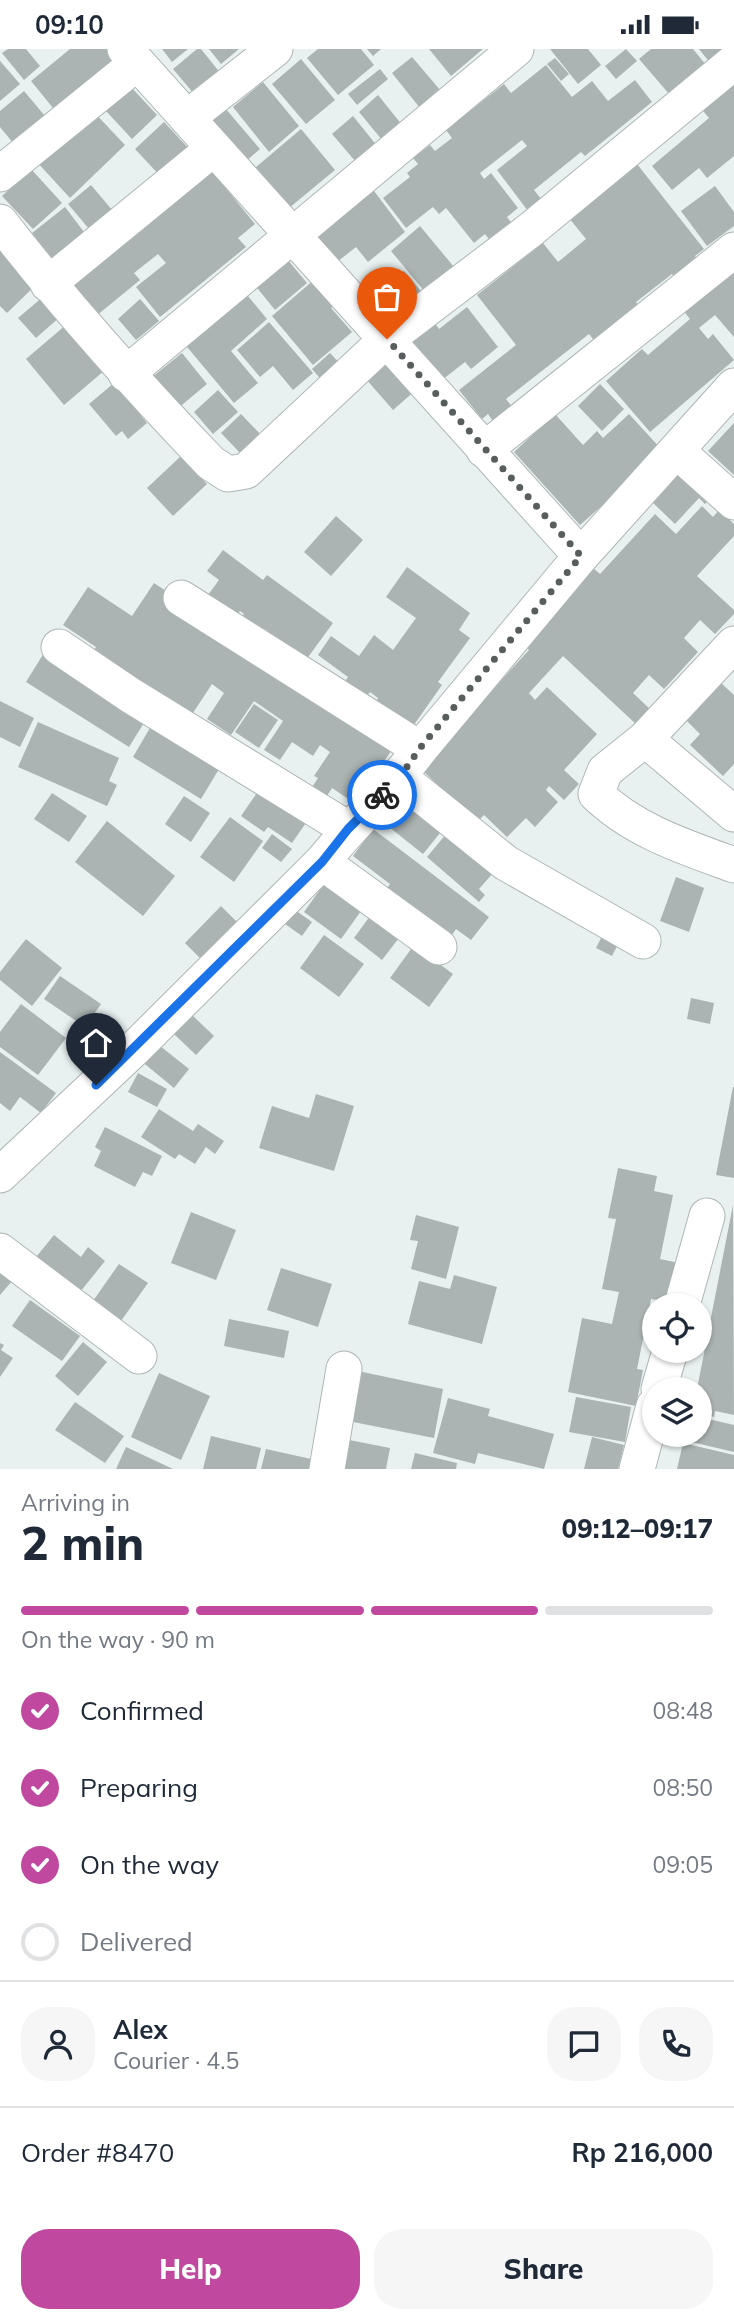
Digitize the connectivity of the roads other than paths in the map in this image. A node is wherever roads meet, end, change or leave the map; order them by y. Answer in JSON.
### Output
{"nodes":[{"id":1,"x":275,"y":49,"type":"edge"},
{"id":2,"x":516,"y":49,"type":"edge"},
{"id":3,"x":131,"y":56,"type":"edge"},
{"id":4,"x":734,"y":62,"type":"edge"},
{"id":5,"x":187,"y":118,"type":"junction"},
{"id":6,"x":214,"y":148,"type":"junction"},
{"id":7,"x":0,"y":174,"type":"edge"},
{"id":8,"x":0,"y":222,"type":"edge"},
{"id":9,"x":292,"y":234,"type":"junction"},
{"id":10,"x":734,"y":250,"type":"edge"},
{"id":11,"x":48,"y":284,"type":"junction"},
{"id":12,"x":387,"y":339,"type":"junction"},
{"id":13,"x":126,"y":374,"type":"junction"},
{"id":14,"x":734,"y":386,"type":"edge"},
{"id":15,"x":484,"y":450,"type":"junction"},
{"id":16,"x":677,"y":451,"type":"junction"},
{"id":17,"x":734,"y":502,"type":"edge"},
{"id":18,"x":581,"y":556,"type":"junction"},
{"id":19,"x":181,"y":598,"type":"dead end"},
{"id":20,"x":734,"y":644,"type":"edge"},
{"id":21,"x":59,"y":647,"type":"dead end"},
{"id":22,"x":645,"y":739,"type":"junction"},
{"id":23,"x":420,"y":748,"type":"junction"},
{"id":24,"x":400,"y":777,"type":"junction"},
{"id":25,"x":734,"y":814,"type":"edge"},
{"id":26,"x":348,"y":829,"type":"junction"},
{"id":27,"x":322,"y":862,"type":"junction"},
{"id":28,"x":734,"y":865,"type":"edge"},
{"id":29,"x":643,"y":941,"type":"dead end"},
{"id":30,"x":439,"y":947,"type":"dead end"},
{"id":31,"x":0,"y":1175,"type":"edge"},
{"id":32,"x":707,"y":1216,"type":"dead end"},
{"id":33,"x":0,"y":1251,"type":"edge"},
{"id":34,"x":685,"y":1293,"type":"edge"},
{"id":35,"x":139,"y":1356,"type":"dead end"},
{"id":36,"x":344,"y":1369,"type":"dead end"},
{"id":37,"x":643,"y":1447,"type":"edge"},
{"id":38,"x":327,"y":1469,"type":"edge"},
{"id":39,"x":637,"y":1469,"type":"edge"}],
"edges":[{"from":1,"to":5,"type":"street"},
{"from":2,"to":9,"type":"street"},
{"from":3,"to":5,"type":"street"},
{"from":3,"to":7,"type":"street"},
{"from":4,"to":12,"type":"street"},
{"from":5,"to":6,"type":"street"},
{"from":6,"to":9,"type":"street"},
{"from":6,"to":11,"type":"street"},
{"from":8,"to":11,"type":"street"},
{"from":9,"to":12,"type":"street"},
{"from":9,"to":13,"type":"street"},
{"from":10,"to":15,"type":"street"},
{"from":11,"to":13,"type":"street"},
{"from":12,"to":13,"type":"street"},
{"from":12,"to":15,"type":"street"},
{"from":14,"to":16,"type":"street"},
{"from":15,"to":18,"type":"street"},
{"from":16,"to":17,"type":"street"},
{"from":16,"to":18,"type":"street"},
{"from":18,"to":23,"type":"street"},
{"from":19,"to":23,"type":"street"},
{"from":20,"to":22,"type":"street"},
{"from":21,"to":26,"type":"street"},
{"from":22,"to":25,"type":"street"},
{"from":22,"to":28,"type":"street"},
{"from":23,"to":24,"type":"street"},
{"from":24,"to":26,"type":"street"},
{"from":24,"to":29,"type":"street"},
{"from":26,"to":27,"type":"street"},
{"from":27,"to":30,"type":"street"},
{"from":27,"to":31,"type":"street"},
{"from":32,"to":34,"type":"street"},
{"from":33,"to":35,"type":"street"},
{"from":36,"to":38,"type":"street"},
{"from":37,"to":39,"type":"street"}]}
